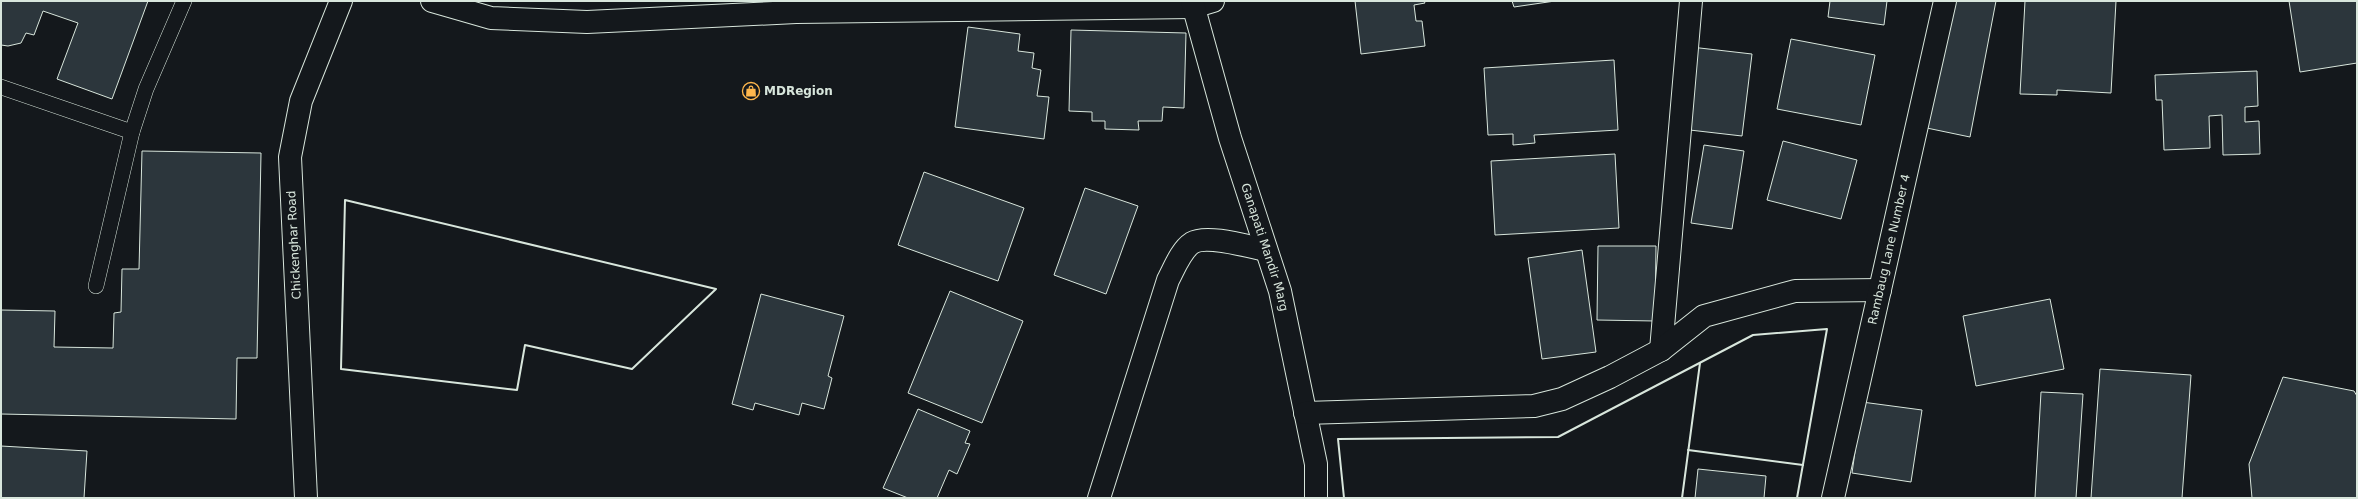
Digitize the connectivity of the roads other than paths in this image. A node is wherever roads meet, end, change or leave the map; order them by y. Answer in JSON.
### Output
{"nodes":[{"id":1,"x":184,"y":1,"type":"edge"},
{"id":2,"x":341,"y":1,"type":"edge"},
{"id":3,"x":432,"y":1,"type":"edge"},
{"id":4,"x":1690,"y":1,"type":"edge"},
{"id":5,"x":1945,"y":1,"type":"edge"},
{"id":6,"x":1199,"y":3,"type":"edge"},
{"id":7,"x":797,"y":6,"type":"edge"},
{"id":8,"x":1,"y":87,"type":"edge"},
{"id":9,"x":132,"y":132,"type":"junction"},
{"id":10,"x":1266,"y":250,"type":"junction"},
{"id":11,"x":96,"y":286,"type":"dead end"},
{"id":12,"x":1880,"y":290,"type":"junction"},
{"id":13,"x":1662,"y":350,"type":"junction"},
{"id":14,"x":1305,"y":413,"type":"junction"},
{"id":15,"x":306,"y":498,"type":"edge"},
{"id":16,"x":1099,"y":498,"type":"edge"},
{"id":17,"x":1316,"y":498,"type":"edge"},
{"id":18,"x":1833,"y":498,"type":"edge"}],
"edges":[{"from":1,"to":9,"type":"lane"},
{"from":2,"to":15,"type":"street","name":"Chickenghar Road"},
{"from":3,"to":7,"type":"street"},
{"from":4,"to":13,"type":"street"},
{"from":5,"to":12,"type":"street","name":"Rambaug Lane Number 4"},
{"from":6,"to":7,"type":"street"},
{"from":6,"to":10,"type":"street","name":"Ganapati Mandir Marg"},
{"from":8,"to":9,"type":"lane"},
{"from":9,"to":11,"type":"lane"},
{"from":10,"to":14,"type":"street","name":"Ganapati Mandir Marg"},
{"from":10,"to":16,"type":"street"},
{"from":12,"to":13,"type":"street"},
{"from":12,"to":18,"type":"street","name":"Rambaug Lane Number 4"},
{"from":13,"to":14,"type":"street"},
{"from":14,"to":17,"type":"street","name":"Ganapati Mandir Marg"}]}
